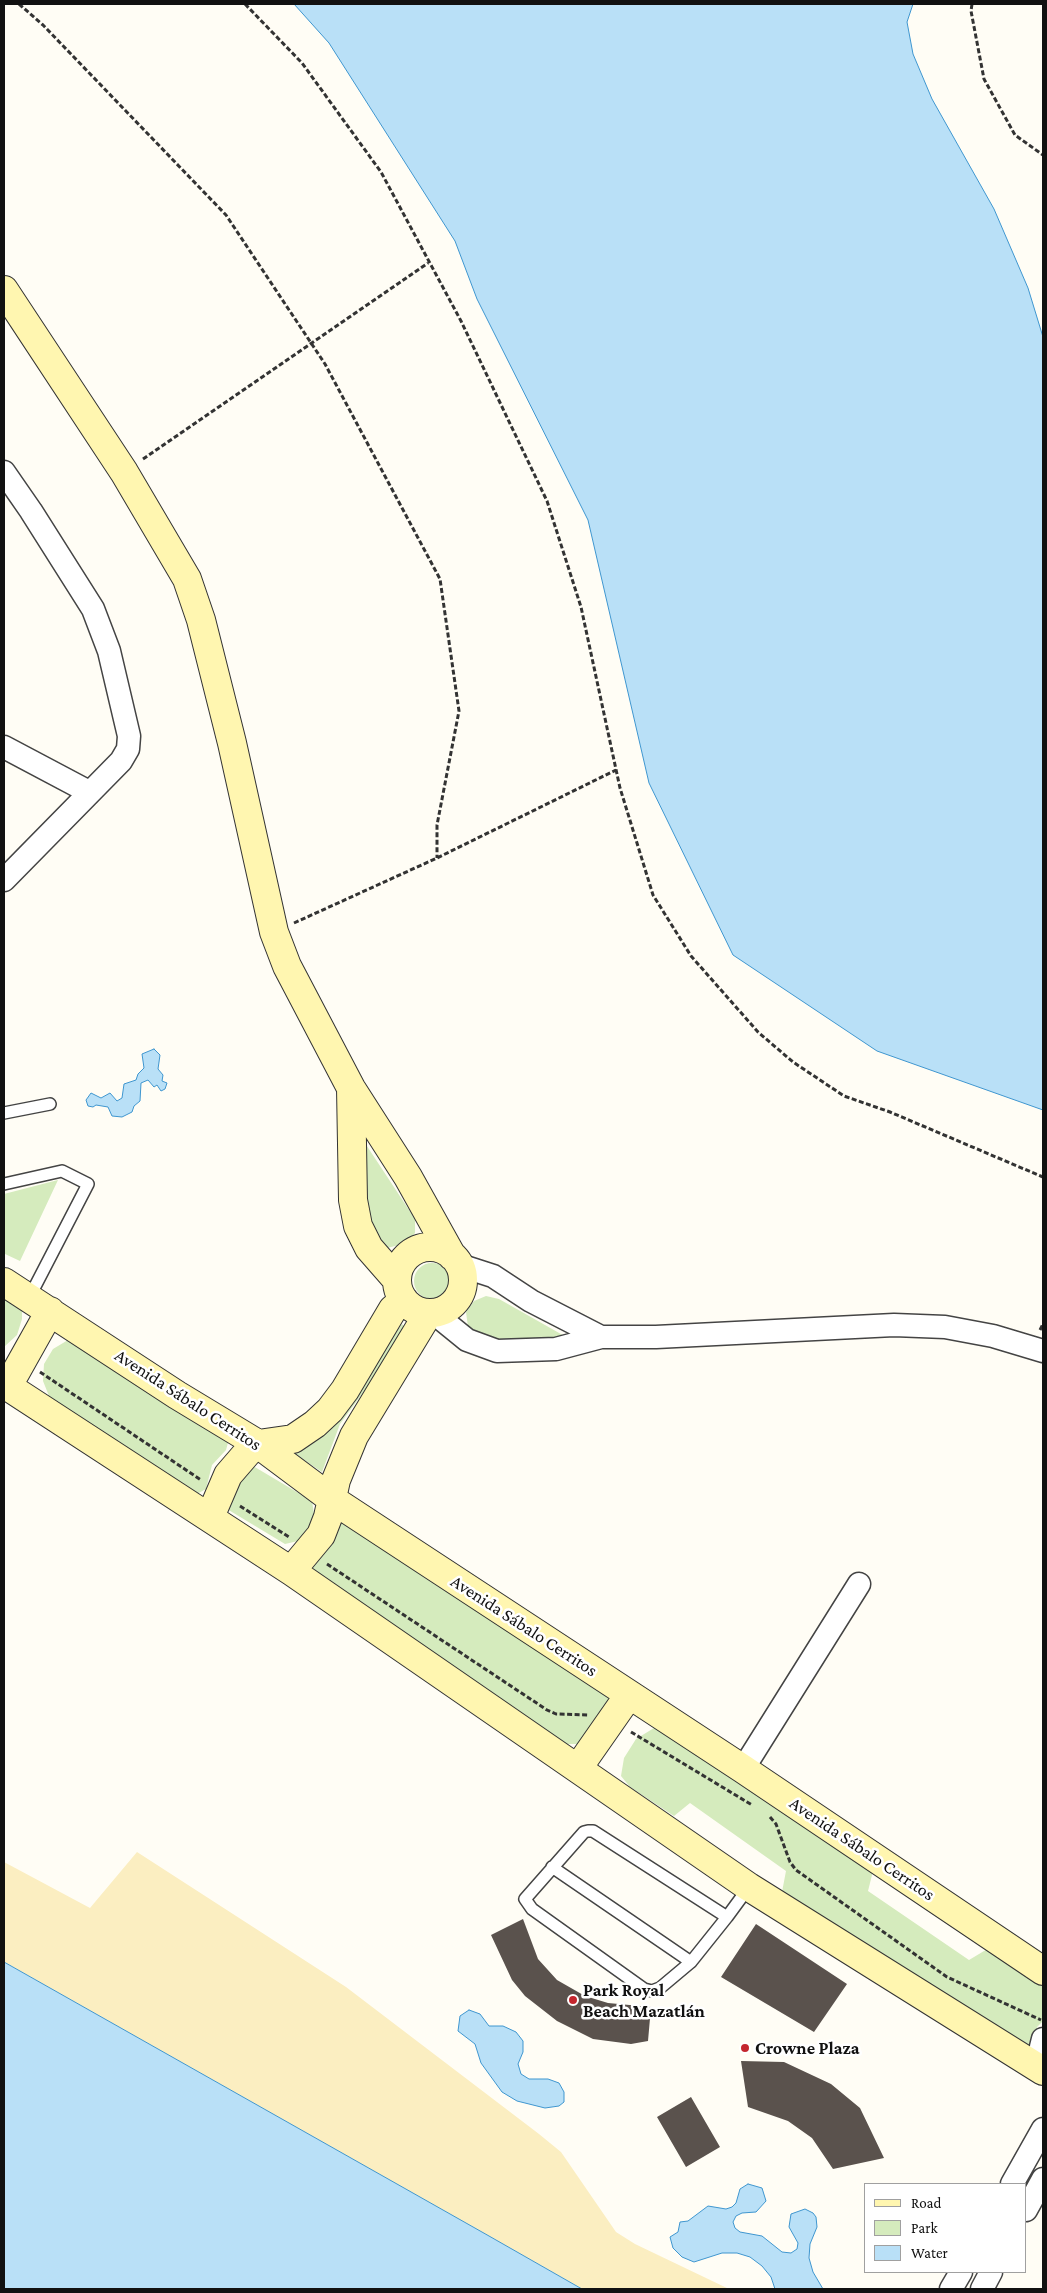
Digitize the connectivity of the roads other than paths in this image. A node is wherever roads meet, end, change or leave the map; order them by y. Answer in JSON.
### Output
{"nodes":[{"id":1,"x":4,"y":290,"type":"edge"},
{"id":2,"x":4,"y":472,"type":"edge"},
{"id":3,"x":4,"y":747,"type":"edge"},
{"id":4,"x":89,"y":792,"type":"junction"},
{"id":5,"x":4,"y":880,"type":"edge"},
{"id":6,"x":351,"y":1088,"type":"junction"},
{"id":7,"x":50,"y":1104,"type":"dead end"},
{"id":8,"x":4,"y":1113,"type":"edge"},
{"id":9,"x":4,"y":1184,"type":"edge"},
{"id":10,"x":456,"y":1260,"type":"junction"},
{"id":11,"x":4,"y":1282,"type":"edge"},
{"id":12,"x":400,"y":1290,"type":"junction"},
{"id":13,"x":40,"y":1304,"type":"junction"},
{"id":14,"x":431,"y":1314,"type":"junction"},
{"id":15,"x":601,"y":1337,"type":"junction"},
{"id":16,"x":1043,"y":1350,"type":"edge"},
{"id":17,"x":6,"y":1385,"type":"edge"},
{"id":18,"x":258,"y":1444,"type":"junction"},
{"id":19,"x":333,"y":1500,"type":"junction"},
{"id":20,"x":215,"y":1505,"type":"junction"},
{"id":21,"x":299,"y":1562,"type":"junction"},
{"id":22,"x":859,"y":1584,"type":"dead end"},
{"id":23,"x":629,"y":1695,"type":"junction"},
{"id":24,"x":578,"y":1768,"type":"junction"},
{"id":25,"x":743,"y":1769,"type":"junction"},
{"id":26,"x":552,"y":1867,"type":"junction"},
{"id":27,"x":749,"y":1887,"type":"junction"},
{"id":28,"x":727,"y":1917,"type":"junction"},
{"id":29,"x":691,"y":1962,"type":"junction"},
{"id":30,"x":1043,"y":1971,"type":"edge"},
{"id":31,"x":1043,"y":2039,"type":"edge"},
{"id":32,"x":1043,"y":2059,"type":"edge"},
{"id":33,"x":1043,"y":2071,"type":"edge"},
{"id":34,"x":1043,"y":2129,"type":"edge"},
{"id":35,"x":1043,"y":2179,"type":"edge"},
{"id":36,"x":1013,"y":2183,"type":"edge"},
{"id":37,"x":1027,"y":2208,"type":"edge"},
{"id":38,"x":960,"y":2273,"type":"edge"},
{"id":39,"x":991,"y":2273,"type":"edge"},
{"id":40,"x":951,"y":2289,"type":"edge"},
{"id":41,"x":982,"y":2289,"type":"edge"}],
"edges":[{"from":1,"to":6,"type":"main road"},
{"from":2,"to":4,"type":"street"},
{"from":3,"to":4,"type":"street"},
{"from":4,"to":5,"type":"street"},
{"from":6,"to":10,"type":"main road"},
{"from":6,"to":12,"type":"main road"},
{"from":7,"to":8,"type":"lane"},
{"from":9,"to":13,"type":"lane"},
{"from":10,"to":12,"type":"main road"},
{"from":10,"to":14,"type":"main road"},
{"from":10,"to":15,"type":"street"},
{"from":11,"to":13,"type":"main road","name":"Avenida Sábalo Cerritos"},
{"from":12,"to":14,"type":"main road"},
{"from":12,"to":18,"type":"main road"},
{"from":13,"to":17,"type":"main road"},
{"from":13,"to":18,"type":"main road","name":"Avenida Sábalo Cerritos"},
{"from":14,"to":15,"type":"street"},
{"from":14,"to":19,"type":"main road"},
{"from":15,"to":16,"type":"street"},
{"from":17,"to":20,"type":"main road"},
{"from":18,"to":19,"type":"main road","name":"Avenida Sábalo Cerritos"},
{"from":18,"to":20,"type":"main road"},
{"from":19,"to":21,"type":"main road"},
{"from":19,"to":23,"type":"main road","name":"Avenida Sábalo Cerritos"},
{"from":20,"to":21,"type":"main road"},
{"from":21,"to":24,"type":"main road"},
{"from":22,"to":25,"type":"street"},
{"from":23,"to":24,"type":"main road"},
{"from":23,"to":25,"type":"main road","name":"Avenida Sábalo Cerritos"},
{"from":24,"to":27,"type":"main road"},
{"from":25,"to":30,"type":"main road","name":"Avenida Sábalo Cerritos"},
{"from":26,"to":28,"type":"lane"},
{"from":26,"to":29,"type":"lane"},
{"from":26,"to":29,"type":"lane"},
{"from":27,"to":28,"type":"lane"},
{"from":27,"to":33,"type":"main road"},
{"from":28,"to":29,"type":"lane"},
{"from":31,"to":32,"type":"street"},
{"from":34,"to":36,"type":"street"},
{"from":35,"to":37,"type":"street"},
{"from":38,"to":40,"type":"street"},
{"from":39,"to":41,"type":"street"}]}
